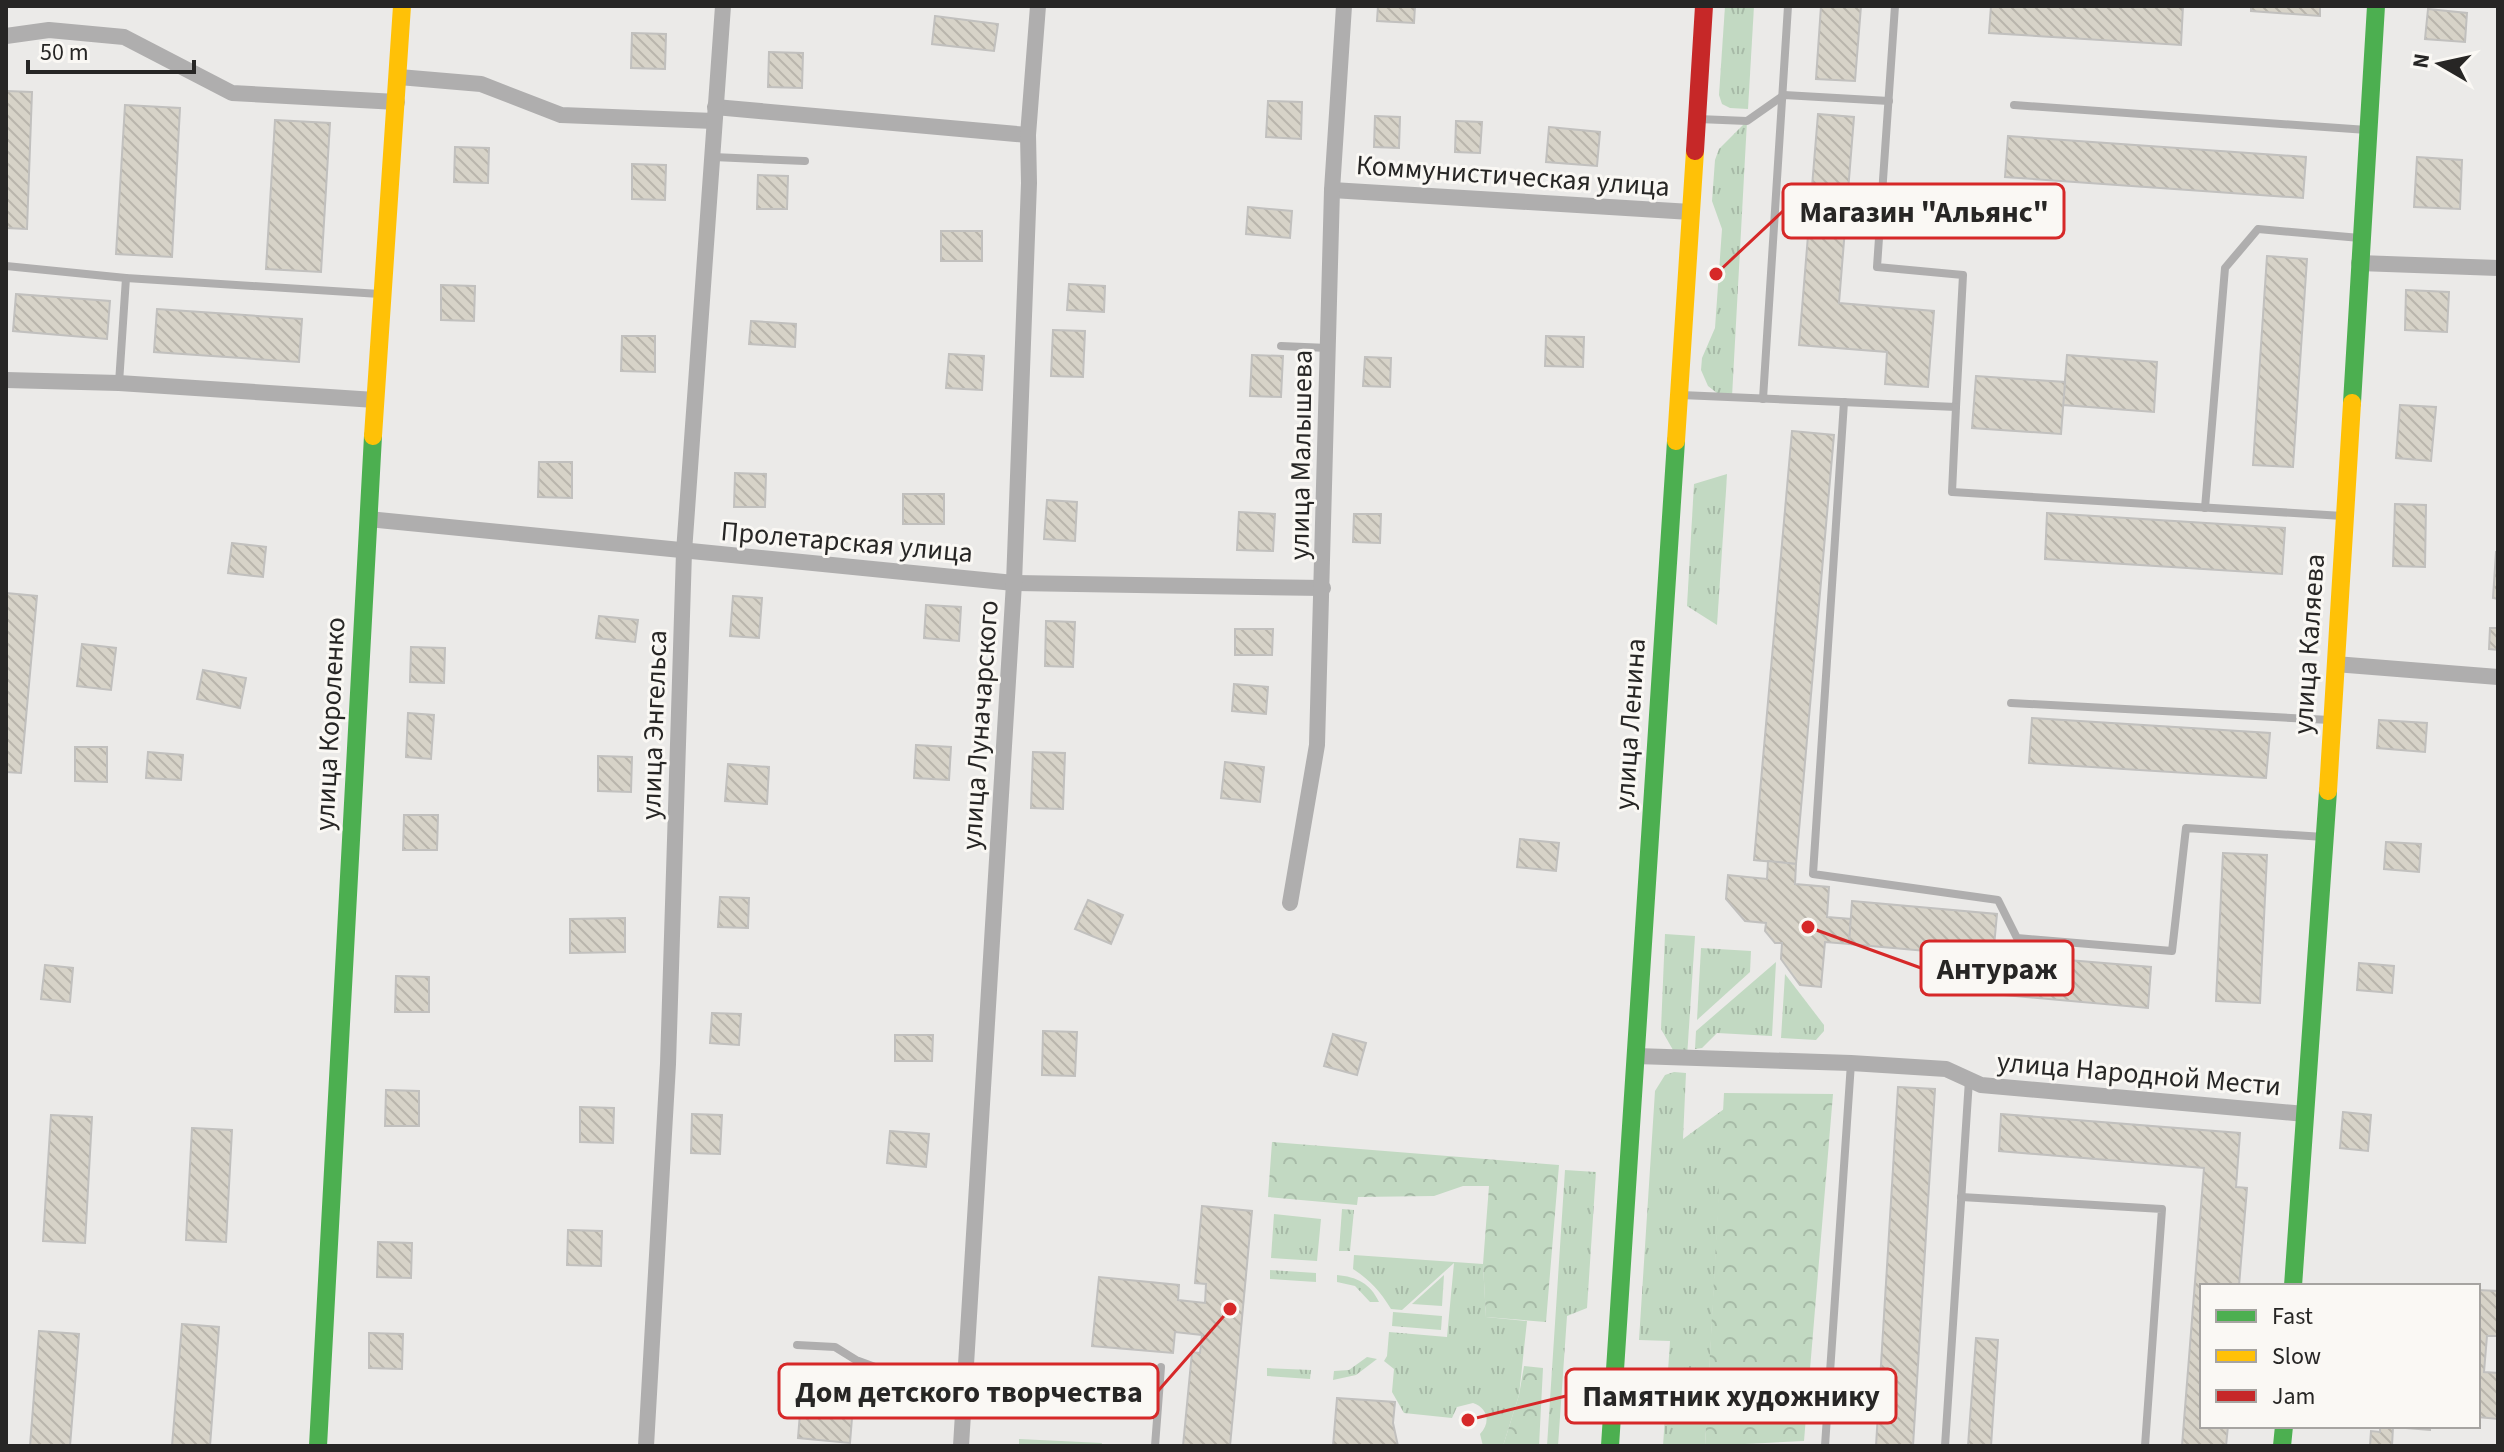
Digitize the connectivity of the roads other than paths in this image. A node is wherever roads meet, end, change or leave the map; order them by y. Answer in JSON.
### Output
{"nodes":[{"id":1,"x":402,"y":6,"type":"edge"},
{"id":2,"x":723,"y":6,"type":"edge"},
{"id":3,"x":1038,"y":6,"type":"edge"},
{"id":4,"x":1344,"y":6,"type":"edge"},
{"id":5,"x":1704,"y":6,"type":"edge"},
{"id":6,"x":1788,"y":6,"type":"edge"},
{"id":7,"x":1895,"y":6,"type":"edge"},
{"id":8,"x":2376,"y":6,"type":"edge"},
{"id":9,"x":6,"y":36,"type":"edge"},
{"id":10,"x":399,"y":77,"type":"junction"},
{"id":11,"x":1784,"y":95,"type":"junction"},
{"id":12,"x":1889,"y":101,"type":"junction"},
{"id":13,"x":397,"y":102,"type":"junction"},
{"id":14,"x":2014,"y":105,"type":"dead end"},
{"id":15,"x":714,"y":114,"type":"junction"},
{"id":16,"x":1697,"y":119,"type":"junction"},
{"id":17,"x":2368,"y":130,"type":"junction"},
{"id":18,"x":1028,"y":135,"type":"junction"},
{"id":19,"x":713,"y":157,"type":"junction"},
{"id":20,"x":805,"y":161,"type":"dead end"},
{"id":21,"x":1332,"y":190,"type":"junction"},
{"id":22,"x":1691,"y":212,"type":"junction"},
{"id":23,"x":2361,"y":238,"type":"junction"},
{"id":24,"x":2359,"y":263,"type":"junction"},
{"id":25,"x":6,"y":266,"type":"edge"},
{"id":26,"x":2498,"y":268,"type":"edge"},
{"id":27,"x":126,"y":278,"type":"junction"},
{"id":28,"x":382,"y":294,"type":"junction"},
{"id":29,"x":1281,"y":346,"type":"dead end"},
{"id":30,"x":1329,"y":348,"type":"junction"},
{"id":31,"x":6,"y":380,"type":"edge"},
{"id":32,"x":119,"y":383,"type":"junction"},
{"id":33,"x":1678,"y":395,"type":"junction"},
{"id":34,"x":1763,"y":399,"type":"junction"},
{"id":35,"x":375,"y":400,"type":"junction"},
{"id":36,"x":1844,"y":402,"type":"junction"},
{"id":37,"x":1956,"y":407,"type":"junction"},
{"id":38,"x":2205,"y":508,"type":"junction"},
{"id":39,"x":2344,"y":516,"type":"junction"},
{"id":40,"x":368,"y":519,"type":"junction"},
{"id":41,"x":684,"y":552,"type":"junction"},
{"id":42,"x":1014,"y":583,"type":"junction"},
{"id":43,"x":1323,"y":588,"type":"junction"},
{"id":44,"x":2335,"y":664,"type":"junction"},
{"id":45,"x":2498,"y":677,"type":"edge"},
{"id":46,"x":2011,"y":703,"type":"dead end"},
{"id":47,"x":2330,"y":720,"type":"junction"},
{"id":48,"x":2325,"y":837,"type":"junction"},
{"id":49,"x":1290,"y":903,"type":"dead end"},
{"id":50,"x":1636,"y":1056,"type":"junction"},
{"id":51,"x":1851,"y":1063,"type":"junction"},
{"id":52,"x":1969,"y":1079,"type":"junction"},
{"id":53,"x":2305,"y":1114,"type":"junction"},
{"id":54,"x":1961,"y":1197,"type":"junction"},
{"id":55,"x":2293,"y":1284,"type":"edge"},
{"id":56,"x":797,"y":1345,"type":"dead end"},
{"id":57,"x":1161,"y":1367,"type":"dead end"},
{"id":58,"x":965,"y":1372,"type":"junction"},
{"id":59,"x":318,"y":1446,"type":"edge"},
{"id":60,"x":646,"y":1446,"type":"edge"},
{"id":61,"x":961,"y":1446,"type":"edge"},
{"id":62,"x":1155,"y":1446,"type":"edge"},
{"id":63,"x":1610,"y":1446,"type":"edge"},
{"id":64,"x":1825,"y":1446,"type":"edge"},
{"id":65,"x":1945,"y":1446,"type":"edge"},
{"id":66,"x":2145,"y":1446,"type":"edge"}],
"edges":[{"from":1,"to":10,"type":"street","name":"улица Короленко"},
{"from":2,"to":15,"type":"street","name":"улица Энгельса"},
{"from":3,"to":18,"type":"street","name":"улица Луначарского"},
{"from":4,"to":21,"type":"street","name":"улица Малышева"},
{"from":5,"to":16,"type":"street","name":"улица Ленина"},
{"from":6,"to":11,"type":"lane"},
{"from":7,"to":12,"type":"lane"},
{"from":8,"to":17,"type":"street","name":"улица Каляева"},
{"from":9,"to":13,"type":"street"},
{"from":10,"to":13,"type":"street","name":"улица Короленко"},
{"from":10,"to":15,"type":"street"},
{"from":11,"to":12,"type":"lane"},
{"from":11,"to":16,"type":"lane"},
{"from":11,"to":34,"type":"lane"},
{"from":12,"to":37,"type":"lane"},
{"from":13,"to":28,"type":"street","name":"улица Короленко"},
{"from":14,"to":17,"type":"lane"},
{"from":15,"to":18,"type":"street"},
{"from":15,"to":19,"type":"street","name":"улица Энгельса"},
{"from":16,"to":22,"type":"street","name":"улица Ленина"},
{"from":17,"to":23,"type":"street","name":"улица Каляева"},
{"from":18,"to":42,"type":"street","name":"улица Луначарского"},
{"from":19,"to":20,"type":"lane"},
{"from":19,"to":41,"type":"street","name":"улица Энгельса"},
{"from":21,"to":22,"type":"street","name":"Коммунистическая улица"},
{"from":21,"to":30,"type":"street","name":"улица Малышева"},
{"from":22,"to":33,"type":"street","name":"улица Ленина"},
{"from":23,"to":24,"type":"street","name":"улица Каляева"},
{"from":23,"to":38,"type":"lane"},
{"from":24,"to":26,"type":"street"},
{"from":24,"to":39,"type":"street","name":"улица Каляева"},
{"from":25,"to":27,"type":"lane"},
{"from":27,"to":28,"type":"lane"},
{"from":27,"to":32,"type":"lane"},
{"from":28,"to":35,"type":"street","name":"улица Короленко"},
{"from":29,"to":30,"type":"lane"},
{"from":30,"to":43,"type":"street","name":"улица Малышева"},
{"from":31,"to":32,"type":"street"},
{"from":32,"to":35,"type":"street"},
{"from":33,"to":34,"type":"lane"},
{"from":33,"to":50,"type":"street","name":"улица Ленина"},
{"from":34,"to":36,"type":"lane"},
{"from":35,"to":40,"type":"street","name":"улица Короленко"},
{"from":36,"to":37,"type":"lane"},
{"from":36,"to":48,"type":"lane"},
{"from":37,"to":38,"type":"lane"},
{"from":38,"to":39,"type":"lane"},
{"from":39,"to":44,"type":"street","name":"улица Каляева"},
{"from":40,"to":41,"type":"street","name":"Пролетарская улица"},
{"from":40,"to":59,"type":"street","name":"улица Короленко"},
{"from":41,"to":42,"type":"street","name":"Пролетарская улица"},
{"from":41,"to":60,"type":"street","name":"улица Энгельса"},
{"from":42,"to":43,"type":"street","name":"Пролетарская улица"},
{"from":42,"to":58,"type":"street","name":"улица Луначарского"},
{"from":43,"to":49,"type":"street","name":"улица Малышева"},
{"from":44,"to":45,"type":"street"},
{"from":44,"to":47,"type":"street","name":"улица Каляева"},
{"from":46,"to":47,"type":"lane"},
{"from":47,"to":48,"type":"street","name":"улица Каляева"},
{"from":48,"to":53,"type":"street","name":"улица Каляева"},
{"from":50,"to":51,"type":"street","name":"улица Народной Мести"},
{"from":50,"to":63,"type":"street","name":"улица Ленина"},
{"from":51,"to":52,"type":"street","name":"улица Народной Мести"},
{"from":51,"to":64,"type":"lane"},
{"from":52,"to":53,"type":"street","name":"улица Народной Мести"},
{"from":52,"to":54,"type":"lane"},
{"from":53,"to":55,"type":"street","name":"улица Каляева"},
{"from":54,"to":65,"type":"lane"},
{"from":54,"to":66,"type":"lane"},
{"from":56,"to":58,"type":"lane"},
{"from":57,"to":62,"type":"lane"},
{"from":58,"to":61,"type":"street","name":"улица Луначарского"}]}
